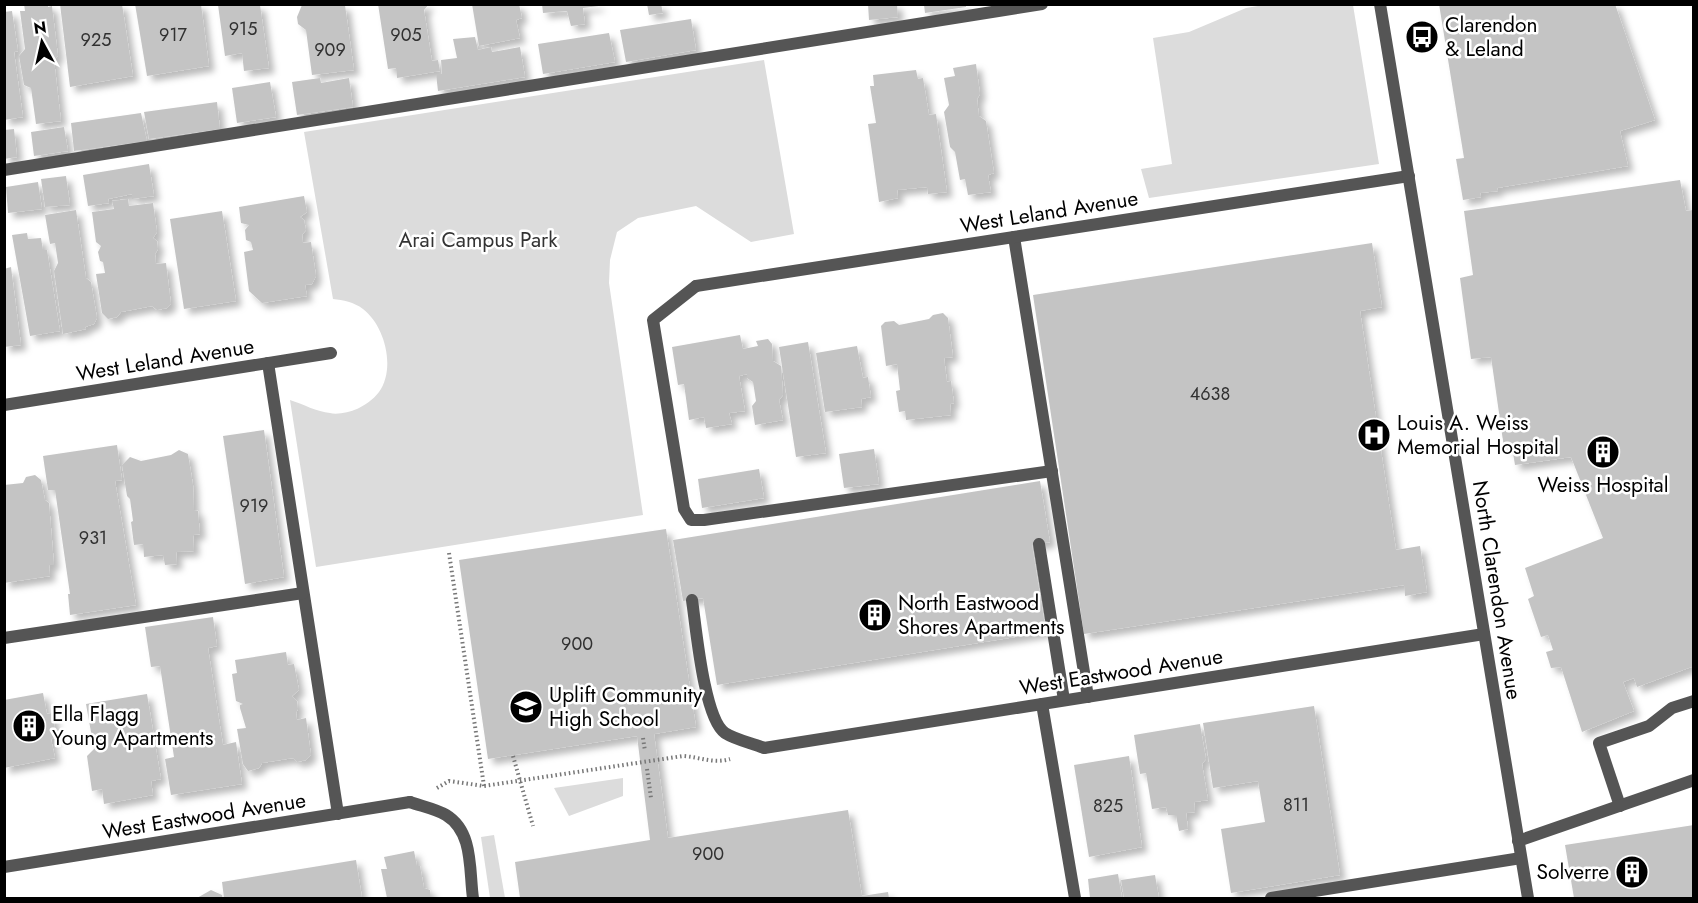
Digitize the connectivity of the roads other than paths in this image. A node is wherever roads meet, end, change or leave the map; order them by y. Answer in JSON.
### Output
{"nodes":[{"id":1,"x":1042,"y":4,"type":"edge"},
{"id":2,"x":1380,"y":4,"type":"edge"},
{"id":3,"x":4,"y":170,"type":"edge"},
{"id":4,"x":1409,"y":176,"type":"junction"},
{"id":5,"x":1014,"y":237,"type":"junction"},
{"id":6,"x":331,"y":353,"type":"dead end"},
{"id":7,"x":268,"y":363,"type":"junction"},
{"id":8,"x":4,"y":405,"type":"edge"},
{"id":9,"x":1052,"y":471,"type":"junction"},
{"id":10,"x":1039,"y":544,"type":"dead end"},
{"id":11,"x":303,"y":593,"type":"junction"},
{"id":12,"x":692,"y":600,"type":"dead end"},
{"id":13,"x":1484,"y":634,"type":"junction"},
{"id":14,"x":4,"y":638,"type":"edge"},
{"id":15,"x":1088,"y":697,"type":"junction"},
{"id":16,"x":1064,"y":700,"type":"junction"},
{"id":17,"x":1694,"y":701,"type":"edge"},
{"id":18,"x":1042,"y":704,"type":"junction"},
{"id":19,"x":1694,"y":780,"type":"edge"},
{"id":20,"x":1620,"y":806,"type":"junction"},
{"id":21,"x":338,"y":814,"type":"junction"},
{"id":22,"x":1518,"y":841,"type":"junction"},
{"id":23,"x":1521,"y":858,"type":"junction"},
{"id":24,"x":4,"y":867,"type":"edge"},
{"id":25,"x":473,"y":898,"type":"edge"},
{"id":26,"x":1075,"y":898,"type":"edge"},
{"id":27,"x":1271,"y":898,"type":"edge"},
{"id":28,"x":1528,"y":898,"type":"edge"}],
"edges":[{"from":1,"to":3,"type":"street"},
{"from":2,"to":4,"type":"street","name":"North Clarendon Avenue"},
{"from":4,"to":5,"type":"street","name":"West Leland Avenue"},
{"from":4,"to":13,"type":"street","name":"North Clarendon Avenue"},
{"from":5,"to":9,"type":"street"},
{"from":5,"to":9,"type":"street","name":"West Leland Avenue"},
{"from":6,"to":7,"type":"street","name":"West Leland Avenue"},
{"from":7,"to":8,"type":"street","name":"West Leland Avenue"},
{"from":7,"to":11,"type":"street"},
{"from":9,"to":15,"type":"street"},
{"from":10,"to":16,"type":"street"},
{"from":11,"to":14,"type":"street"},
{"from":11,"to":21,"type":"street"},
{"from":12,"to":18,"type":"street","name":"West Eastwood Avenue"},
{"from":13,"to":15,"type":"street","name":"West Eastwood Avenue"},
{"from":13,"to":22,"type":"street","name":"North Clarendon Avenue"},
{"from":15,"to":16,"type":"street","name":"West Eastwood Avenue"},
{"from":16,"to":18,"type":"street","name":"West Eastwood Avenue"},
{"from":17,"to":20,"type":"street"},
{"from":18,"to":26,"type":"street"},
{"from":19,"to":20,"type":"street"},
{"from":20,"to":22,"type":"street"},
{"from":21,"to":24,"type":"street","name":"West Eastwood Avenue"},
{"from":21,"to":25,"type":"street","name":"West Eastwood Avenue"},
{"from":22,"to":23,"type":"street","name":"North Clarendon Avenue"},
{"from":23,"to":27,"type":"street"},
{"from":23,"to":28,"type":"street","name":"North Clarendon Avenue"}]}
